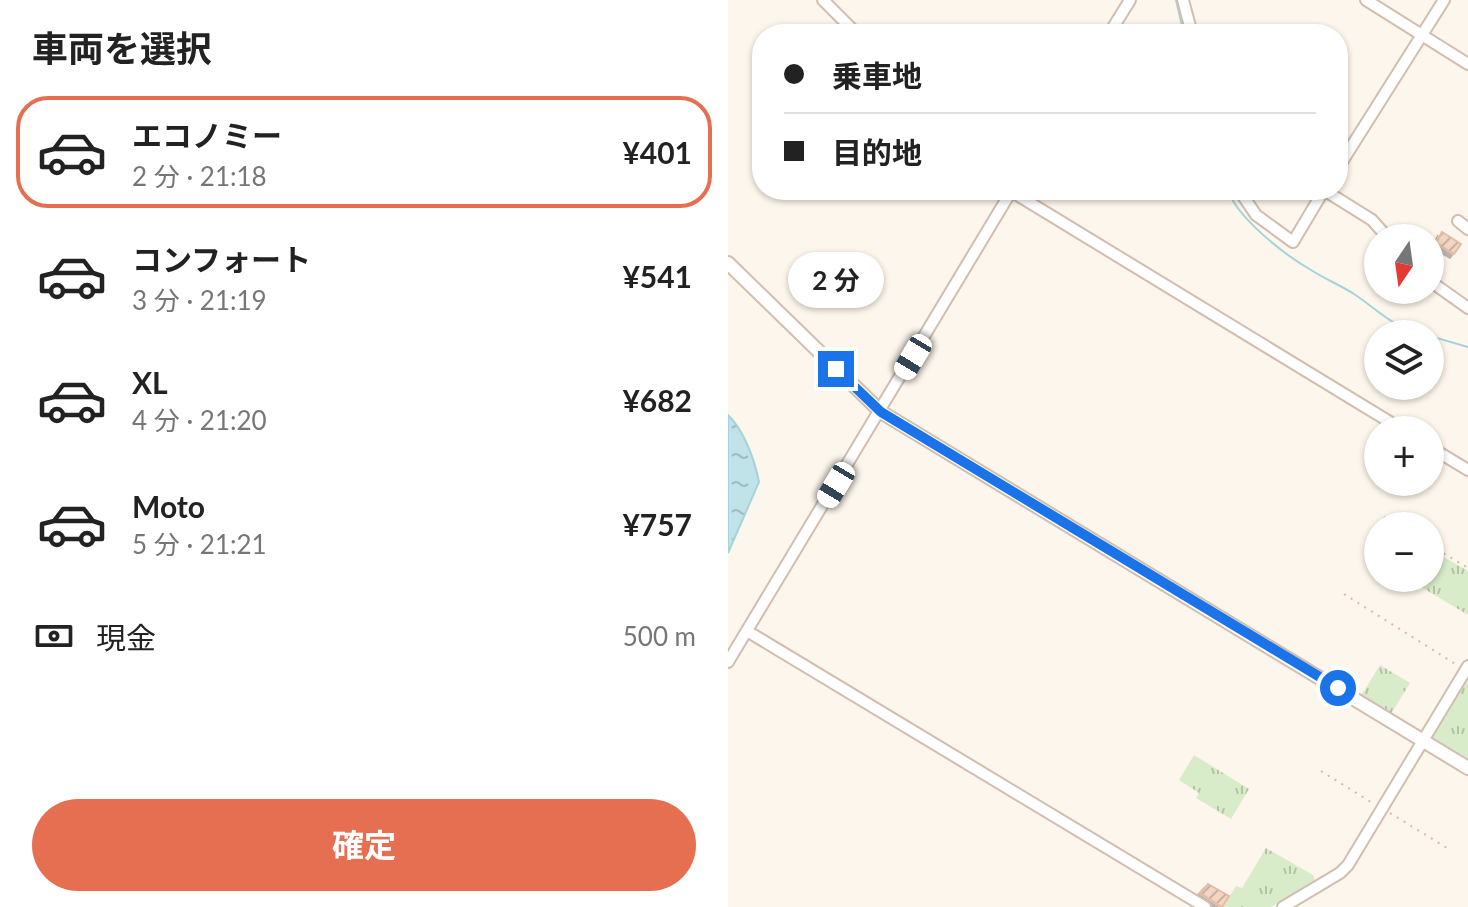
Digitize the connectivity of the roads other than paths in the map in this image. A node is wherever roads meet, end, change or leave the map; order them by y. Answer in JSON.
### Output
{"nodes":[{"id":1,"x":823,"y":0,"type":"edge"},
{"id":2,"x":1130,"y":0,"type":"edge"},
{"id":3,"x":1183,"y":0,"type":"edge"},
{"id":4,"x":1366,"y":0,"type":"edge"},
{"id":5,"x":1444,"y":0,"type":"edge"},
{"id":6,"x":847,"y":24,"type":"edge"},
{"id":7,"x":1115,"y":24,"type":"edge"},
{"id":8,"x":1189,"y":24,"type":"edge"},
{"id":9,"x":1422,"y":35,"type":"junction"},
{"id":10,"x":1468,"y":64,"type":"edge"},
{"id":11,"x":1348,"y":152,"type":"edge"},
{"id":12,"x":1006,"y":200,"type":"edge"},
{"id":13,"x":1026,"y":200,"type":"edge"},
{"id":14,"x":1246,"y":200,"type":"edge"},
{"id":15,"x":1318,"y":200,"type":"edge"},
{"id":16,"x":1340,"y":200,"type":"edge"},
{"id":17,"x":1458,"y":221,"type":"dead end"},
{"id":18,"x":1376,"y":224,"type":"edge"},
{"id":19,"x":1468,"y":229,"type":"edge"},
{"id":20,"x":728,"y":263,"type":"edge"},
{"id":21,"x":1444,"y":291,"type":"edge"},
{"id":22,"x":1468,"y":308,"type":"edge"},
{"id":23,"x":881,"y":412,"type":"junction"},
{"id":24,"x":1380,"y":416,"type":"edge"},
{"id":25,"x":1444,"y":455,"type":"edge"},
{"id":26,"x":1468,"y":470,"type":"edge"},
{"id":27,"x":747,"y":631,"type":"junction"},
{"id":28,"x":728,"y":662,"type":"edge"},
{"id":29,"x":1467,"y":668,"type":"edge"},
{"id":30,"x":1423,"y":741,"type":"junction"},
{"id":31,"x":1468,"y":768,"type":"edge"},
{"id":32,"x":1205,"y":907,"type":"edge"},
{"id":33,"x":1283,"y":907,"type":"edge"}],
"edges":[{"from":1,"to":6,"type":"street"},
{"from":2,"to":7,"type":"street"},
{"from":3,"to":8,"type":"street"},
{"from":4,"to":9,"type":"street"},
{"from":5,"to":9,"type":"street"},
{"from":9,"to":10,"type":"street"},
{"from":9,"to":11,"type":"street"},
{"from":12,"to":23,"type":"street"},
{"from":13,"to":24,"type":"street"},
{"from":14,"to":15,"type":"street"},
{"from":16,"to":18,"type":"street"},
{"from":17,"to":19,"type":"street"},
{"from":20,"to":23,"type":"street"},
{"from":21,"to":22,"type":"street"},
{"from":23,"to":27,"type":"street"},
{"from":23,"to":30,"type":"street"},
{"from":25,"to":26,"type":"street"},
{"from":27,"to":28,"type":"street"},
{"from":27,"to":32,"type":"street"},
{"from":29,"to":30,"type":"street"},
{"from":30,"to":31,"type":"street"},
{"from":30,"to":33,"type":"street"}]}
